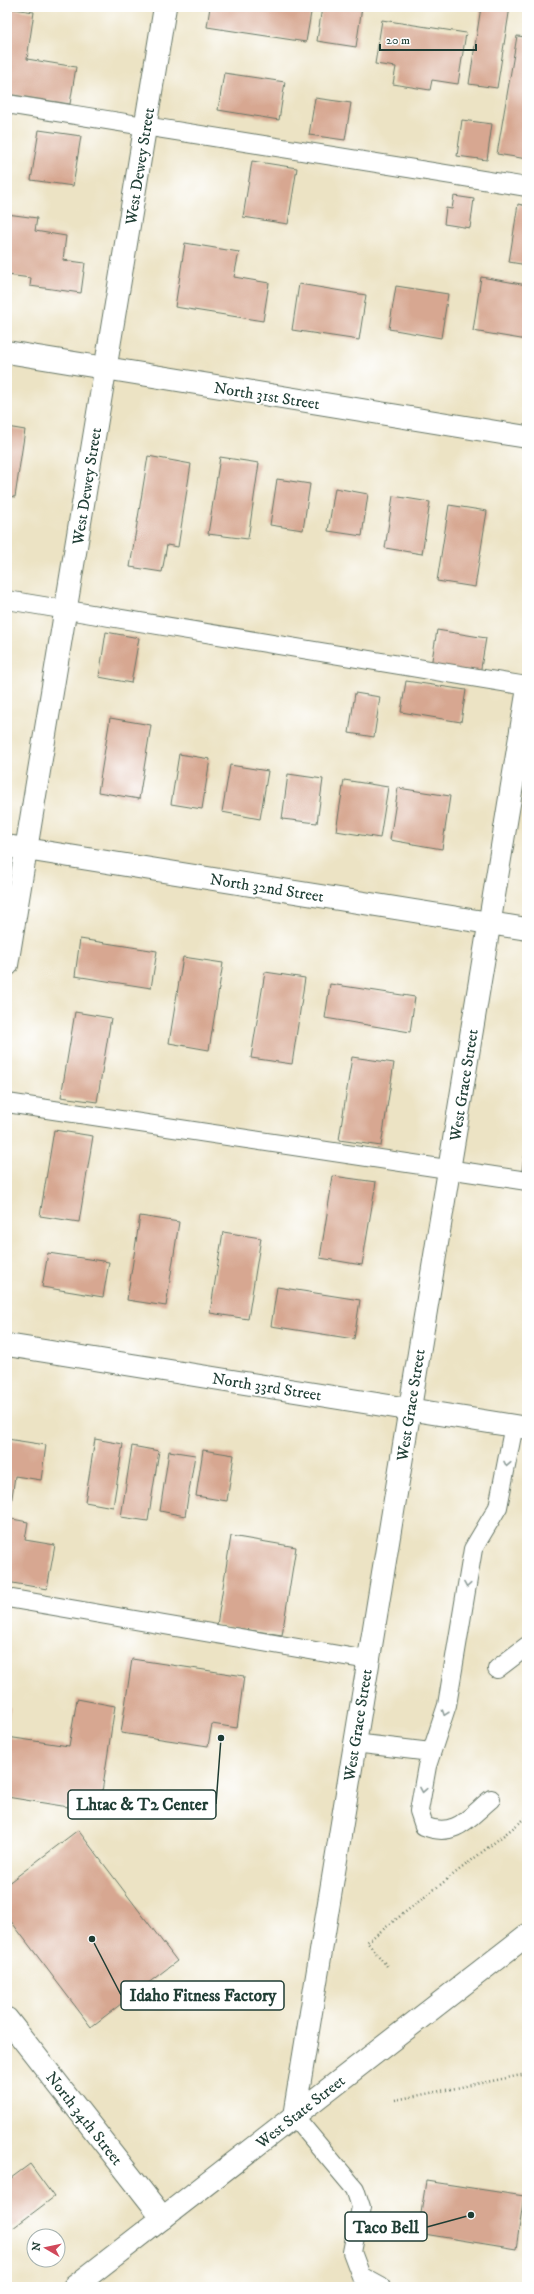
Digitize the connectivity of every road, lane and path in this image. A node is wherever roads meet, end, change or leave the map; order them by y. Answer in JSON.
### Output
{"nodes":[{"id":1,"x":165,"y":7,"type":"edge"},
{"id":2,"x":7,"y":104,"type":"edge"},
{"id":3,"x":145,"y":127,"type":"junction"},
{"id":4,"x":527,"y":187,"type":"edge"},
{"id":5,"x":7,"y":352,"type":"edge"},
{"id":6,"x":105,"y":368,"type":"junction"},
{"id":7,"x":527,"y":437,"type":"edge"},
{"id":8,"x":7,"y":600,"type":"edge"},
{"id":9,"x":66,"y":610,"type":"junction"},
{"id":10,"x":527,"y":686,"type":"edge"},
{"id":11,"x":527,"y":694,"type":"edge"},
{"id":12,"x":16,"y":848,"type":"edge"},
{"id":13,"x":489,"y":923,"type":"junction"},
{"id":14,"x":527,"y":929,"type":"edge"},
{"id":15,"x":7,"y":965,"type":"edge"},
{"id":16,"x":7,"y":1103,"type":"edge"},
{"id":17,"x":449,"y":1169,"type":"junction"},
{"id":18,"x":527,"y":1181,"type":"edge"},
{"id":19,"x":7,"y":1345,"type":"edge"},
{"id":20,"x":410,"y":1408,"type":"junction"},
{"id":21,"x":520,"y":1426,"type":"edge"},
{"id":22,"x":7,"y":1598,"type":"edge"},
{"id":23,"x":527,"y":1646,"type":"edge"},
{"id":24,"x":368,"y":1660,"type":"junction"},
{"id":25,"x":497,"y":1669,"type":"dead end"},
{"id":26,"x":354,"y":1743,"type":"junction"},
{"id":27,"x":431,"y":1752,"type":"junction"},
{"id":28,"x":491,"y":1799,"type":"dead end"},
{"id":29,"x":527,"y":1817,"type":"edge"},
{"id":30,"x":527,"y":1935,"type":"edge"},
{"id":31,"x":387,"y":1966,"type":"dead end"},
{"id":32,"x":7,"y":2019,"type":"edge"},
{"id":33,"x":527,"y":2074,"type":"edge"},
{"id":34,"x":395,"y":2100,"type":"dead end"},
{"id":35,"x":294,"y":2116,"type":"junction"},
{"id":36,"x":163,"y":2218,"type":"junction"},
{"id":37,"x":74,"y":2287,"type":"edge"},
{"id":38,"x":381,"y":2287,"type":"edge"}],
"edges":[{"from":1,"to":3,"type":"street","name":"West Dewey Street"},
{"from":2,"to":3,"type":"lane"},
{"from":3,"to":4,"type":"lane"},
{"from":3,"to":6,"type":"street","name":"West Dewey Street"},
{"from":5,"to":6,"type":"street","name":"North 31st Street"},
{"from":6,"to":7,"type":"street","name":"North 31st Street"},
{"from":6,"to":9,"type":"street","name":"West Dewey Street"},
{"from":8,"to":9,"type":"lane"},
{"from":9,"to":10,"type":"lane"},
{"from":9,"to":12,"type":"street","name":"West Dewey Street"},
{"from":11,"to":13,"type":"street","name":"West Grace Street"},
{"from":12,"to":13,"type":"street","name":"North 32nd Street"},
{"from":12,"to":15,"type":"street","name":"West Dewey Street"},
{"from":13,"to":14,"type":"street","name":"North 32nd Street"},
{"from":13,"to":17,"type":"street","name":"West Grace Street"},
{"from":16,"to":17,"type":"lane"},
{"from":17,"to":18,"type":"lane"},
{"from":17,"to":20,"type":"street","name":"West Grace Street"},
{"from":19,"to":20,"type":"street","name":"North 33rd Street"},
{"from":20,"to":21,"type":"street","name":"North 33rd Street"},
{"from":20,"to":24,"type":"street","name":"West Grace Street"},
{"from":21,"to":27,"type":"lane","one_way":true},
{"from":22,"to":24,"type":"lane"},
{"from":23,"to":25,"type":"lane"},
{"from":24,"to":26,"type":"street","name":"West Grace Street"},
{"from":26,"to":27,"type":"lane"},
{"from":26,"to":35,"type":"street","name":"West Grace Street"},
{"from":27,"to":28,"type":"lane","one_way":true},
{"from":29,"to":31,"type":"path"},
{"from":30,"to":35,"type":"street","name":"West State Street"},
{"from":32,"to":36,"type":"street","name":"North 34th Street"},
{"from":33,"to":34,"type":"path"},
{"from":35,"to":36,"type":"street","name":"West State Street"},
{"from":35,"to":38,"type":"lane"},
{"from":36,"to":37,"type":"street","name":"West State Street"}]}
